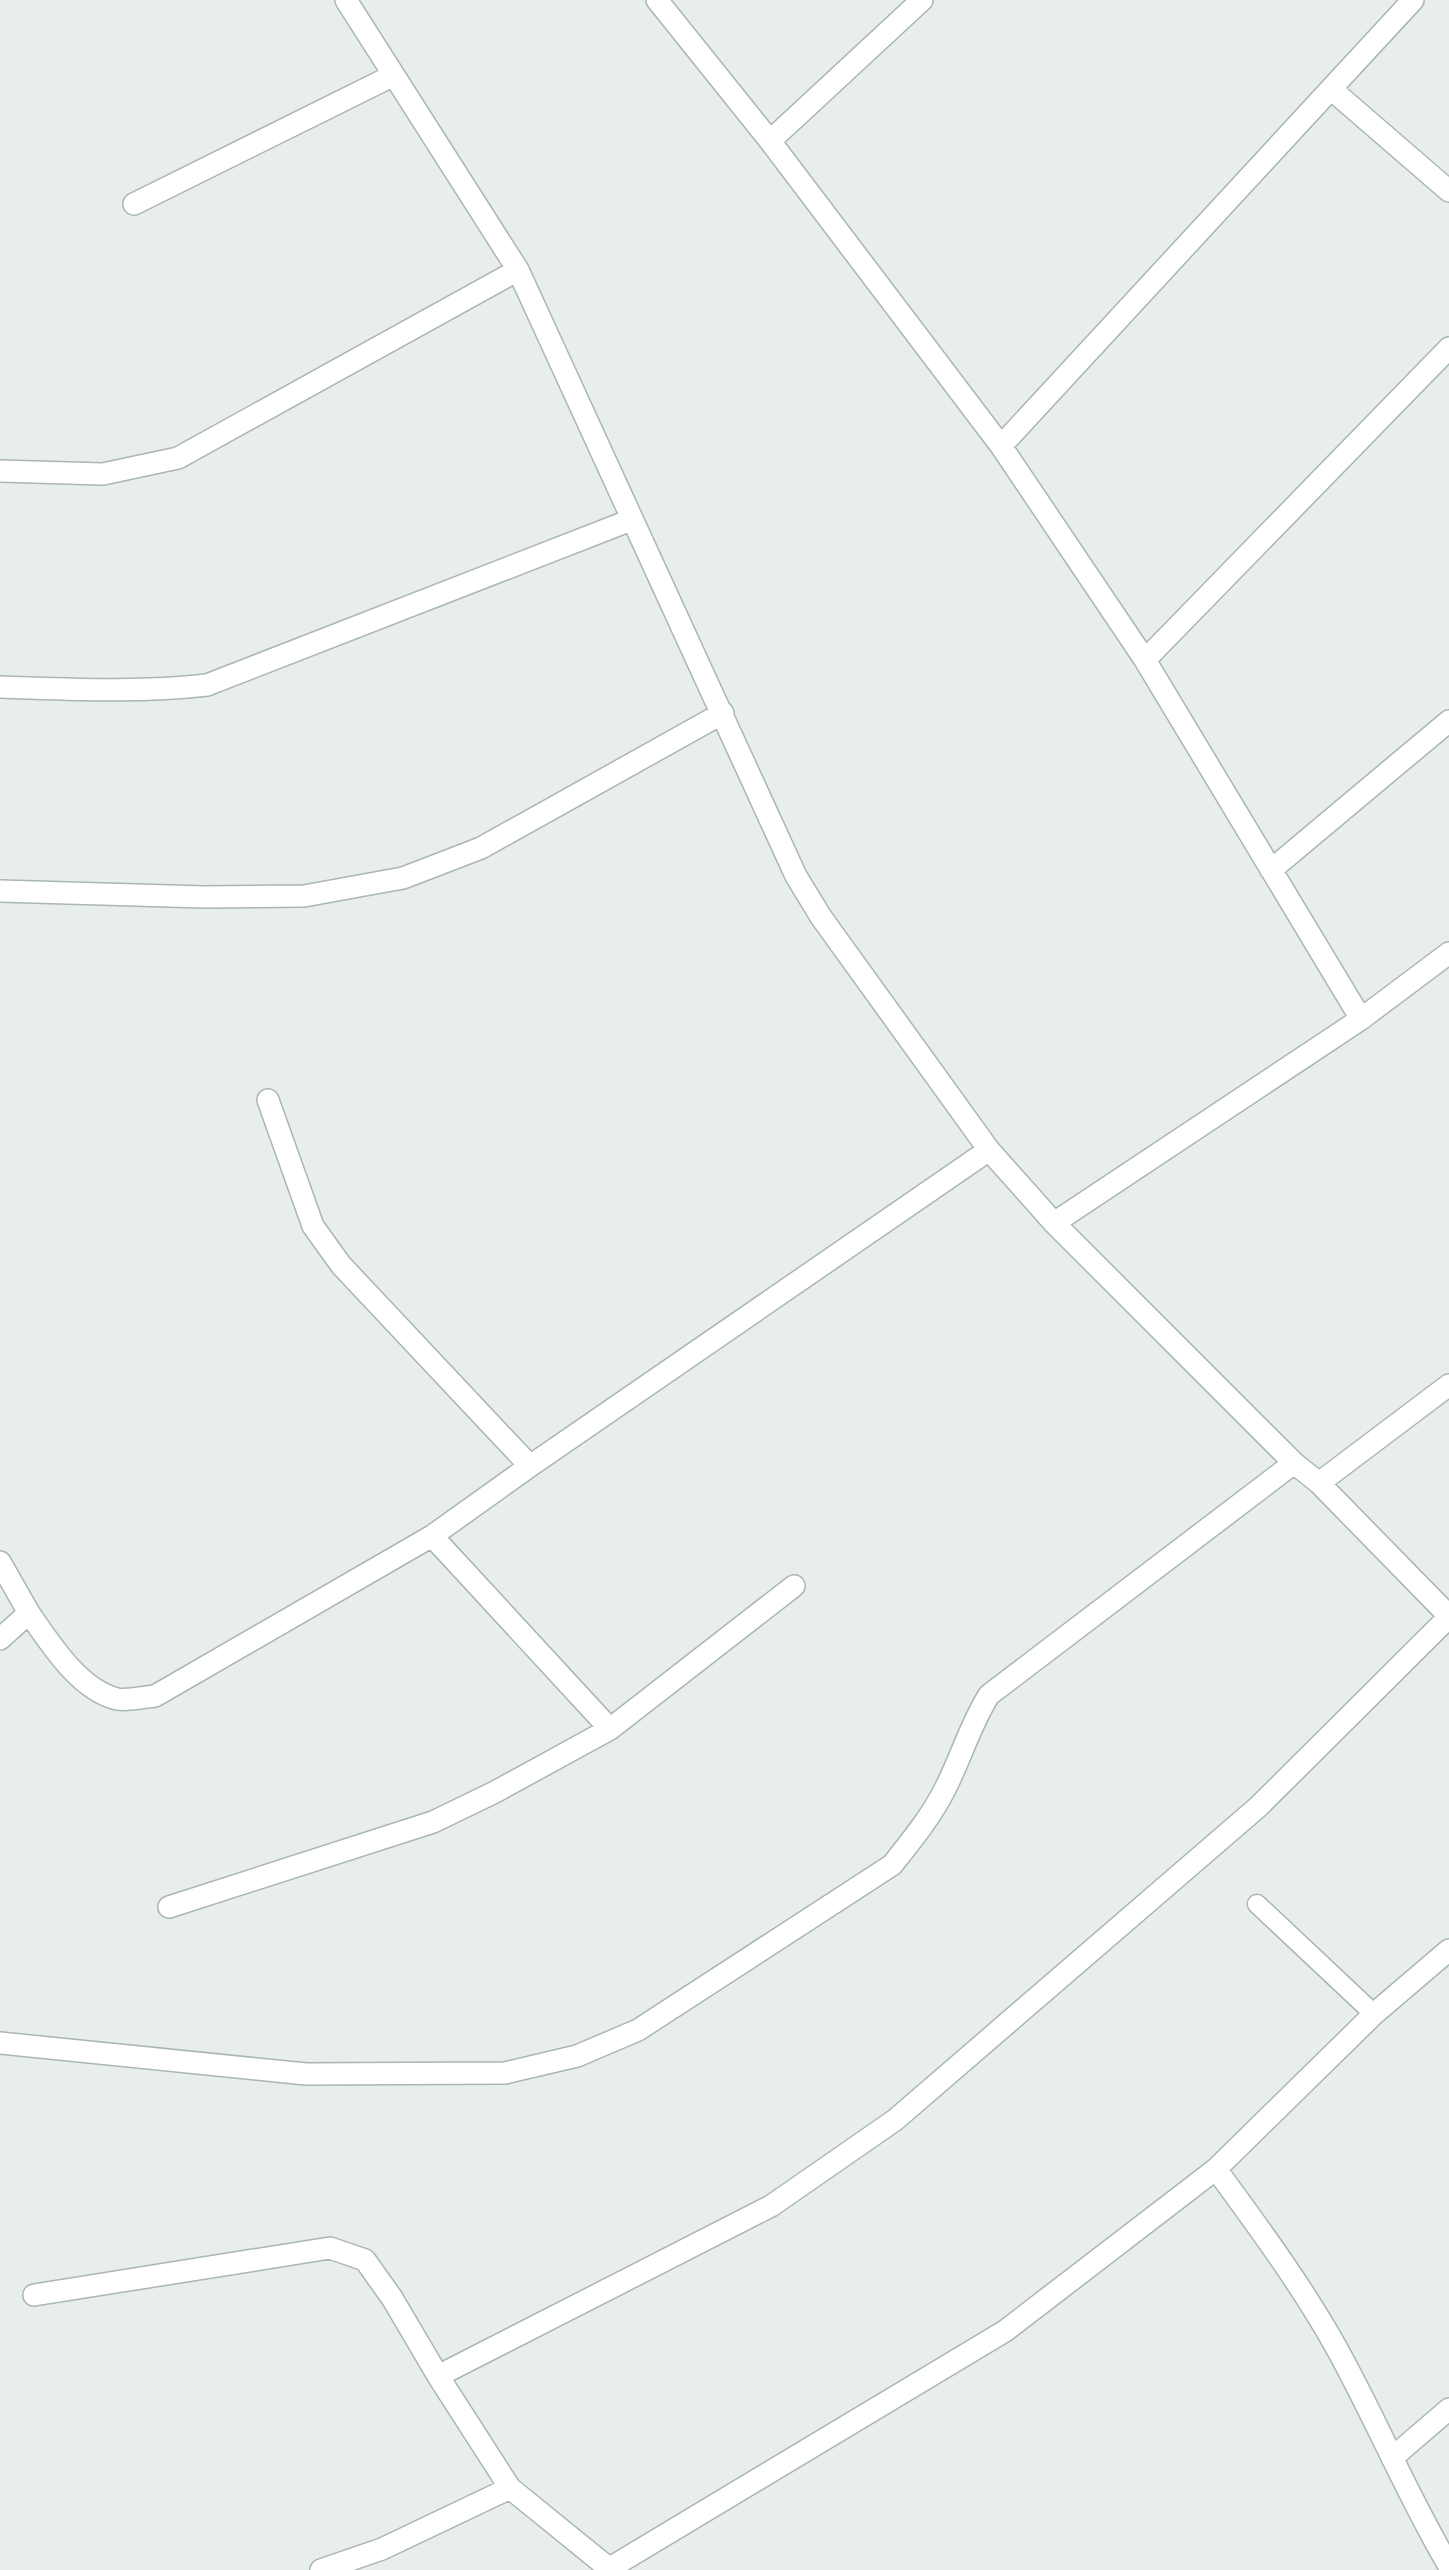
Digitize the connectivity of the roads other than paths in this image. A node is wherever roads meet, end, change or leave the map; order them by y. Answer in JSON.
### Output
{"nodes":[{"id":1,"x":346,"y":0,"type":"edge"},
{"id":2,"x":657,"y":0,"type":"edge"},
{"id":3,"x":922,"y":0,"type":"edge"},
{"id":4,"x":1413,"y":0,"type":"edge"},
{"id":5,"x":394,"y":75,"type":"junction"},
{"id":6,"x":1331,"y":89,"type":"junction"},
{"id":7,"x":771,"y":141,"type":"junction"},
{"id":8,"x":1449,"y":191,"type":"edge"},
{"id":9,"x":134,"y":204,"type":"dead end"},
{"id":10,"x":519,"y":270,"type":"junction"},
{"id":11,"x":1449,"y":348,"type":"edge"},
{"id":12,"x":1001,"y":446,"type":"junction"},
{"id":13,"x":0,"y":471,"type":"edge"},
{"id":14,"x":631,"y":520,"type":"junction"},
{"id":15,"x":1145,"y":660,"type":"junction"},
{"id":16,"x":0,"y":687,"type":"edge"},
{"id":17,"x":723,"y":713,"type":"junction"},
{"id":18,"x":1449,"y":721,"type":"edge"},
{"id":19,"x":1271,"y":870,"type":"junction"},
{"id":20,"x":0,"y":891,"type":"edge"},
{"id":21,"x":1449,"y":953,"type":"edge"},
{"id":22,"x":1361,"y":1019,"type":"junction"},
{"id":23,"x":268,"y":1100,"type":"dead end"},
{"id":24,"x":989,"y":1150,"type":"junction"},
{"id":25,"x":1054,"y":1223,"type":"junction"},
{"id":26,"x":1449,"y":1385,"type":"edge"},
{"id":27,"x":1294,"y":1463,"type":"junction"},
{"id":28,"x":530,"y":1466,"type":"junction"},
{"id":29,"x":1319,"y":1483,"type":"junction"},
{"id":30,"x":432,"y":1536,"type":"junction"},
{"id":31,"x":0,"y":1562,"type":"edge"},
{"id":32,"x":794,"y":1586,"type":"dead end"},
{"id":33,"x":29,"y":1613,"type":"junction"},
{"id":34,"x":1449,"y":1617,"type":"edge"},
{"id":35,"x":0,"y":1640,"type":"edge"},
{"id":36,"x":610,"y":1729,"type":"junction"},
{"id":37,"x":1257,"y":1904,"type":"dead end"},
{"id":38,"x":169,"y":1907,"type":"dead end"},
{"id":39,"x":1449,"y":1950,"type":"edge"},
{"id":40,"x":1374,"y":2014,"type":"junction"},
{"id":41,"x":0,"y":2043,"type":"edge"},
{"id":42,"x":1216,"y":2169,"type":"junction"},
{"id":43,"x":34,"y":2295,"type":"dead end"},
{"id":44,"x":438,"y":2376,"type":"junction"},
{"id":45,"x":1449,"y":2409,"type":"edge"},
{"id":46,"x":1392,"y":2458,"type":"junction"},
{"id":47,"x":510,"y":2488,"type":"junction"},
{"id":48,"x":1449,"y":2566,"type":"edge"},
{"id":49,"x":610,"y":2569,"type":"edge"},
{"id":50,"x":321,"y":2570,"type":"edge"}],
"edges":[{"from":1,"to":5,"type":"street"},
{"from":2,"to":7,"type":"street"},
{"from":3,"to":7,"type":"street"},
{"from":4,"to":6,"type":"street"},
{"from":5,"to":9,"type":"street"},
{"from":5,"to":10,"type":"street"},
{"from":6,"to":8,"type":"street"},
{"from":6,"to":12,"type":"street"},
{"from":7,"to":12,"type":"street"},
{"from":10,"to":13,"type":"street"},
{"from":10,"to":14,"type":"street"},
{"from":11,"to":15,"type":"street"},
{"from":12,"to":15,"type":"street"},
{"from":14,"to":16,"type":"street"},
{"from":14,"to":17,"type":"street"},
{"from":15,"to":19,"type":"street"},
{"from":17,"to":20,"type":"street"},
{"from":17,"to":24,"type":"street"},
{"from":18,"to":19,"type":"street"},
{"from":19,"to":22,"type":"street"},
{"from":21,"to":22,"type":"street"},
{"from":22,"to":25,"type":"street"},
{"from":23,"to":28,"type":"street"},
{"from":24,"to":25,"type":"street"},
{"from":24,"to":28,"type":"street"},
{"from":25,"to":27,"type":"street"},
{"from":26,"to":29,"type":"street"},
{"from":27,"to":29,"type":"street"},
{"from":27,"to":41,"type":"street"},
{"from":28,"to":30,"type":"street"},
{"from":29,"to":34,"type":"street"},
{"from":30,"to":33,"type":"street"},
{"from":30,"to":36,"type":"street"},
{"from":31,"to":33,"type":"street"},
{"from":32,"to":36,"type":"street"},
{"from":33,"to":35,"type":"street"},
{"from":34,"to":44,"type":"street"},
{"from":36,"to":38,"type":"street"},
{"from":37,"to":40,"type":"lane"},
{"from":39,"to":40,"type":"street"},
{"from":40,"to":42,"type":"street"},
{"from":42,"to":46,"type":"street"},
{"from":42,"to":49,"type":"street"},
{"from":43,"to":44,"type":"street"},
{"from":44,"to":47,"type":"street"},
{"from":45,"to":46,"type":"street"},
{"from":46,"to":48,"type":"street"},
{"from":47,"to":49,"type":"street"},
{"from":47,"to":50,"type":"street"}]}
